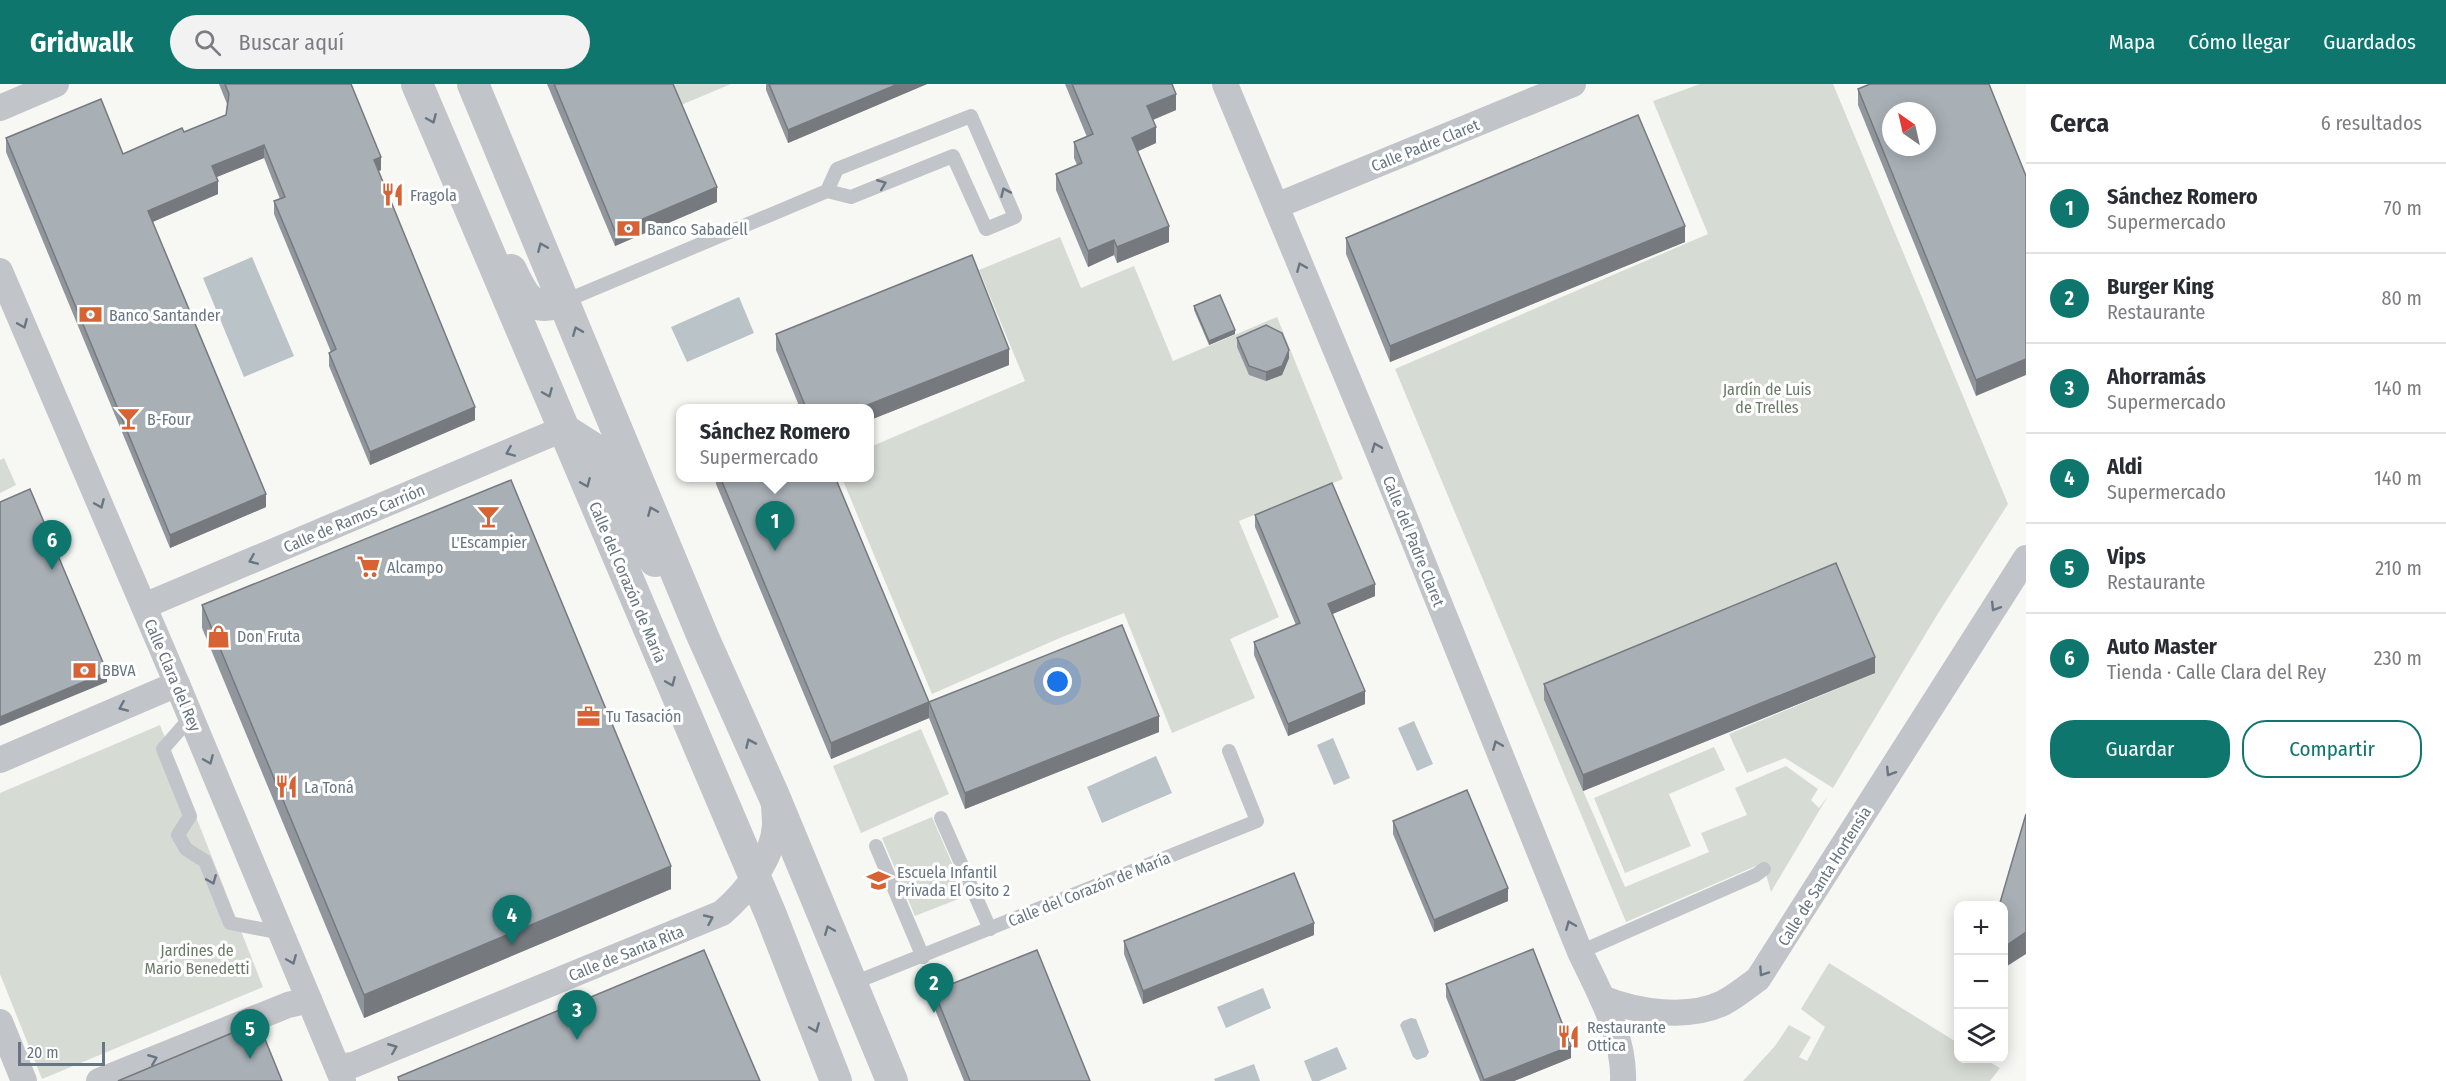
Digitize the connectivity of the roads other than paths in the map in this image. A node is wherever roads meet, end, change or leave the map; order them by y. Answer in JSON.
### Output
{"nodes":[{"id":1,"x":56,"y":84,"type":"edge"},
{"id":2,"x":417,"y":84,"type":"edge"},
{"id":3,"x":473,"y":84,"type":"edge"},
{"id":4,"x":1225,"y":84,"type":"edge"},
{"id":5,"x":1573,"y":84,"type":"edge"},
{"id":6,"x":0,"y":108,"type":"edge"},
{"id":7,"x":459,"y":185,"type":"junction"},
{"id":8,"x":827,"y":191,"type":"junction"},
{"id":9,"x":1276,"y":207,"type":"junction"},
{"id":10,"x":0,"y":271,"type":"edge"},
{"id":11,"x":565,"y":301,"type":"junction"},
{"id":12,"x":564,"y":429,"type":"junction"},
{"id":13,"x":2026,"y":558,"type":"edge"},
{"id":14,"x":682,"y":585,"type":"junction"},
{"id":15,"x":144,"y":606,"type":"junction"},
{"id":16,"x":177,"y":684,"type":"junction"},
{"id":17,"x":191,"y":717,"type":"junction"},
{"id":18,"x":1229,"y":752,"type":"dead end"},
{"id":19,"x":0,"y":760,"type":"edge"},
{"id":20,"x":774,"y":796,"type":"junction"},
{"id":21,"x":942,"y":818,"type":"dead end"},
{"id":22,"x":876,"y":846,"type":"dead end"},
{"id":23,"x":1764,"y":869,"type":"dead end"},
{"id":24,"x":754,"y":877,"type":"junction"},
{"id":25,"x":771,"y":915,"type":"junction"},
{"id":26,"x":990,"y":929,"type":"junction"},
{"id":27,"x":281,"y":933,"type":"junction"},
{"id":28,"x":1580,"y":952,"type":"junction"},
{"id":29,"x":923,"y":957,"type":"junction"},
{"id":30,"x":851,"y":984,"type":"junction"},
{"id":31,"x":1602,"y":998,"type":"junction"},
{"id":32,"x":309,"y":1000,"type":"junction"},
{"id":33,"x":0,"y":1022,"type":"edge"},
{"id":34,"x":340,"y":1074,"type":"edge"},
{"id":35,"x":24,"y":1081,"type":"edge"},
{"id":36,"x":99,"y":1081,"type":"edge"},
{"id":37,"x":836,"y":1081,"type":"edge"},
{"id":38,"x":892,"y":1081,"type":"edge"},
{"id":39,"x":1623,"y":1081,"type":"edge"}],
"edges":[{"from":1,"to":6,"type":"street"},
{"from":2,"to":7,"type":"street","name":"Calle del Corazón de María","one_way":true},
{"from":11,"to":3,"type":"street","one_way":true},
{"from":4,"to":9,"type":"street","name":"Calle del Padre Claret"},
{"from":5,"to":9,"type":"street","name":"Calle Padre Claret"},
{"from":7,"to":11,"type":"street"},
{"from":7,"to":12,"type":"street","name":"Calle del Corazón de María","one_way":true},
{"from":8,"to":8,"type":"lane","one_way":true},
{"from":8,"to":11,"type":"lane"},
{"from":28,"to":9,"type":"street","name":"Calle del Padre Claret","one_way":true},
{"from":10,"to":15,"type":"street","name":"Calle Clara del Rey","one_way":true},
{"from":14,"to":11,"type":"street","one_way":true},
{"from":12,"to":14,"type":"street"},
{"from":12,"to":15,"type":"street","name":"Calle de Ramos Carrión","one_way":true},
{"from":12,"to":24,"type":"street","name":"Calle del Corazón de María","one_way":true},
{"from":13,"to":31,"type":"street","name":"Calle de Santa Hortensia","one_way":true},
{"from":20,"to":14,"type":"street","one_way":true},
{"from":15,"to":16,"type":"street","name":"Calle Clara del Rey"},
{"from":16,"to":17,"type":"street","name":"Calle Clara del Rey"},
{"from":16,"to":19,"type":"street","one_way":true},
{"from":17,"to":27,"type":"street","name":"Calle Clara del Rey","one_way":true},
{"from":17,"to":27,"type":"lane","one_way":true},
{"from":18,"to":26,"type":"lane","name":"Calle del Corazón de María"},
{"from":20,"to":24,"type":"street","name":"Calle de Santa Rita"},
{"from":30,"to":20,"type":"street","one_way":true},
{"from":21,"to":26,"type":"lane"},
{"from":22,"to":29,"type":"lane"},
{"from":23,"to":28,"type":"lane"},
{"from":24,"to":25,"type":"street","name":"Calle del Corazón de María"},
{"from":34,"to":24,"type":"street","name":"Calle de Santa Rita","one_way":true},
{"from":25,"to":30,"type":"street"},
{"from":25,"to":37,"type":"street","name":"Calle del Corazón de María","one_way":true},
{"from":26,"to":29,"type":"lane","name":"Calle del Corazón de María"},
{"from":27,"to":32,"type":"street","name":"Calle Clara del Rey","one_way":true},
{"from":28,"to":31,"type":"street","name":"Calle del Padre Claret"},
{"from":29,"to":30,"type":"lane","name":"Calle del Corazón de María"},
{"from":30,"to":38,"type":"street"},
{"from":31,"to":39,"type":"street"},
{"from":32,"to":34,"type":"street","name":"Calle Clara del Rey"},
{"from":36,"to":32,"type":"street","one_way":true},
{"from":33,"to":35,"type":"street"}]}
